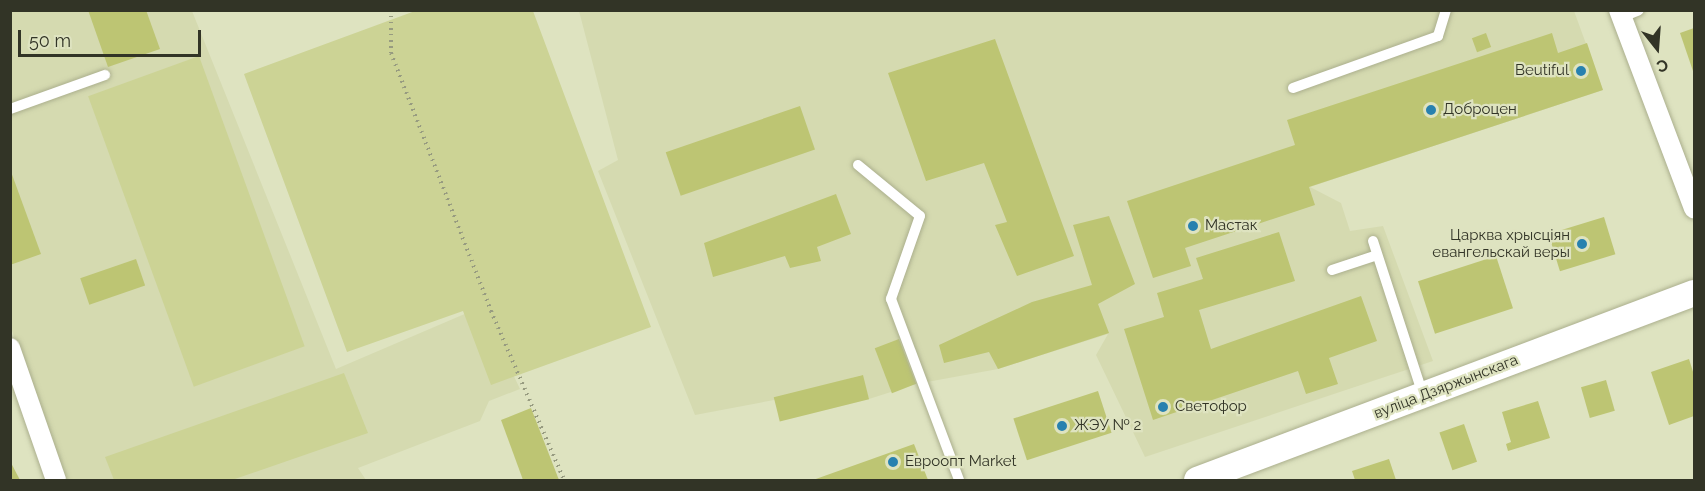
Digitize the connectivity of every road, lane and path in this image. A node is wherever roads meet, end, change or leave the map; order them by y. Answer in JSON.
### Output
{"nodes":[{"id":1,"x":391,"y":10,"type":"edge"},
{"id":2,"x":1446,"y":10,"type":"edge"},
{"id":3,"x":1627,"y":13,"type":"edge"},
{"id":4,"x":105,"y":75,"type":"dead end"},
{"id":5,"x":1293,"y":88,"type":"dead end"},
{"id":6,"x":10,"y":109,"type":"edge"},
{"id":7,"x":858,"y":165,"type":"dead end"},
{"id":8,"x":1695,"y":208,"type":"edge"},
{"id":9,"x":1373,"y":241,"type":"dead end"},
{"id":10,"x":1377,"y":255,"type":"junction"},
{"id":11,"x":1332,"y":270,"type":"dead end"},
{"id":12,"x":1695,"y":293,"type":"edge"},
{"id":13,"x":10,"y":348,"type":"edge"},
{"id":14,"x":1423,"y":395,"type":"junction"},
{"id":15,"x":56,"y":480,"type":"edge"},
{"id":16,"x":564,"y":480,"type":"edge"},
{"id":17,"x":959,"y":480,"type":"edge"},
{"id":18,"x":1197,"y":480,"type":"edge"}],
"edges":[{"from":1,"to":16,"type":"path"},
{"from":2,"to":5,"type":"lane"},
{"from":3,"to":8,"type":"street"},
{"from":4,"to":6,"type":"lane"},
{"from":7,"to":17,"type":"lane"},
{"from":9,"to":10,"type":"lane"},
{"from":10,"to":11,"type":"lane"},
{"from":10,"to":14,"type":"lane"},
{"from":12,"to":14,"type":"street","name":"вуліца Дзяржынскага"},
{"from":13,"to":15,"type":"street"},
{"from":14,"to":18,"type":"street","name":"вуліца Дзяржынскага"}]}
